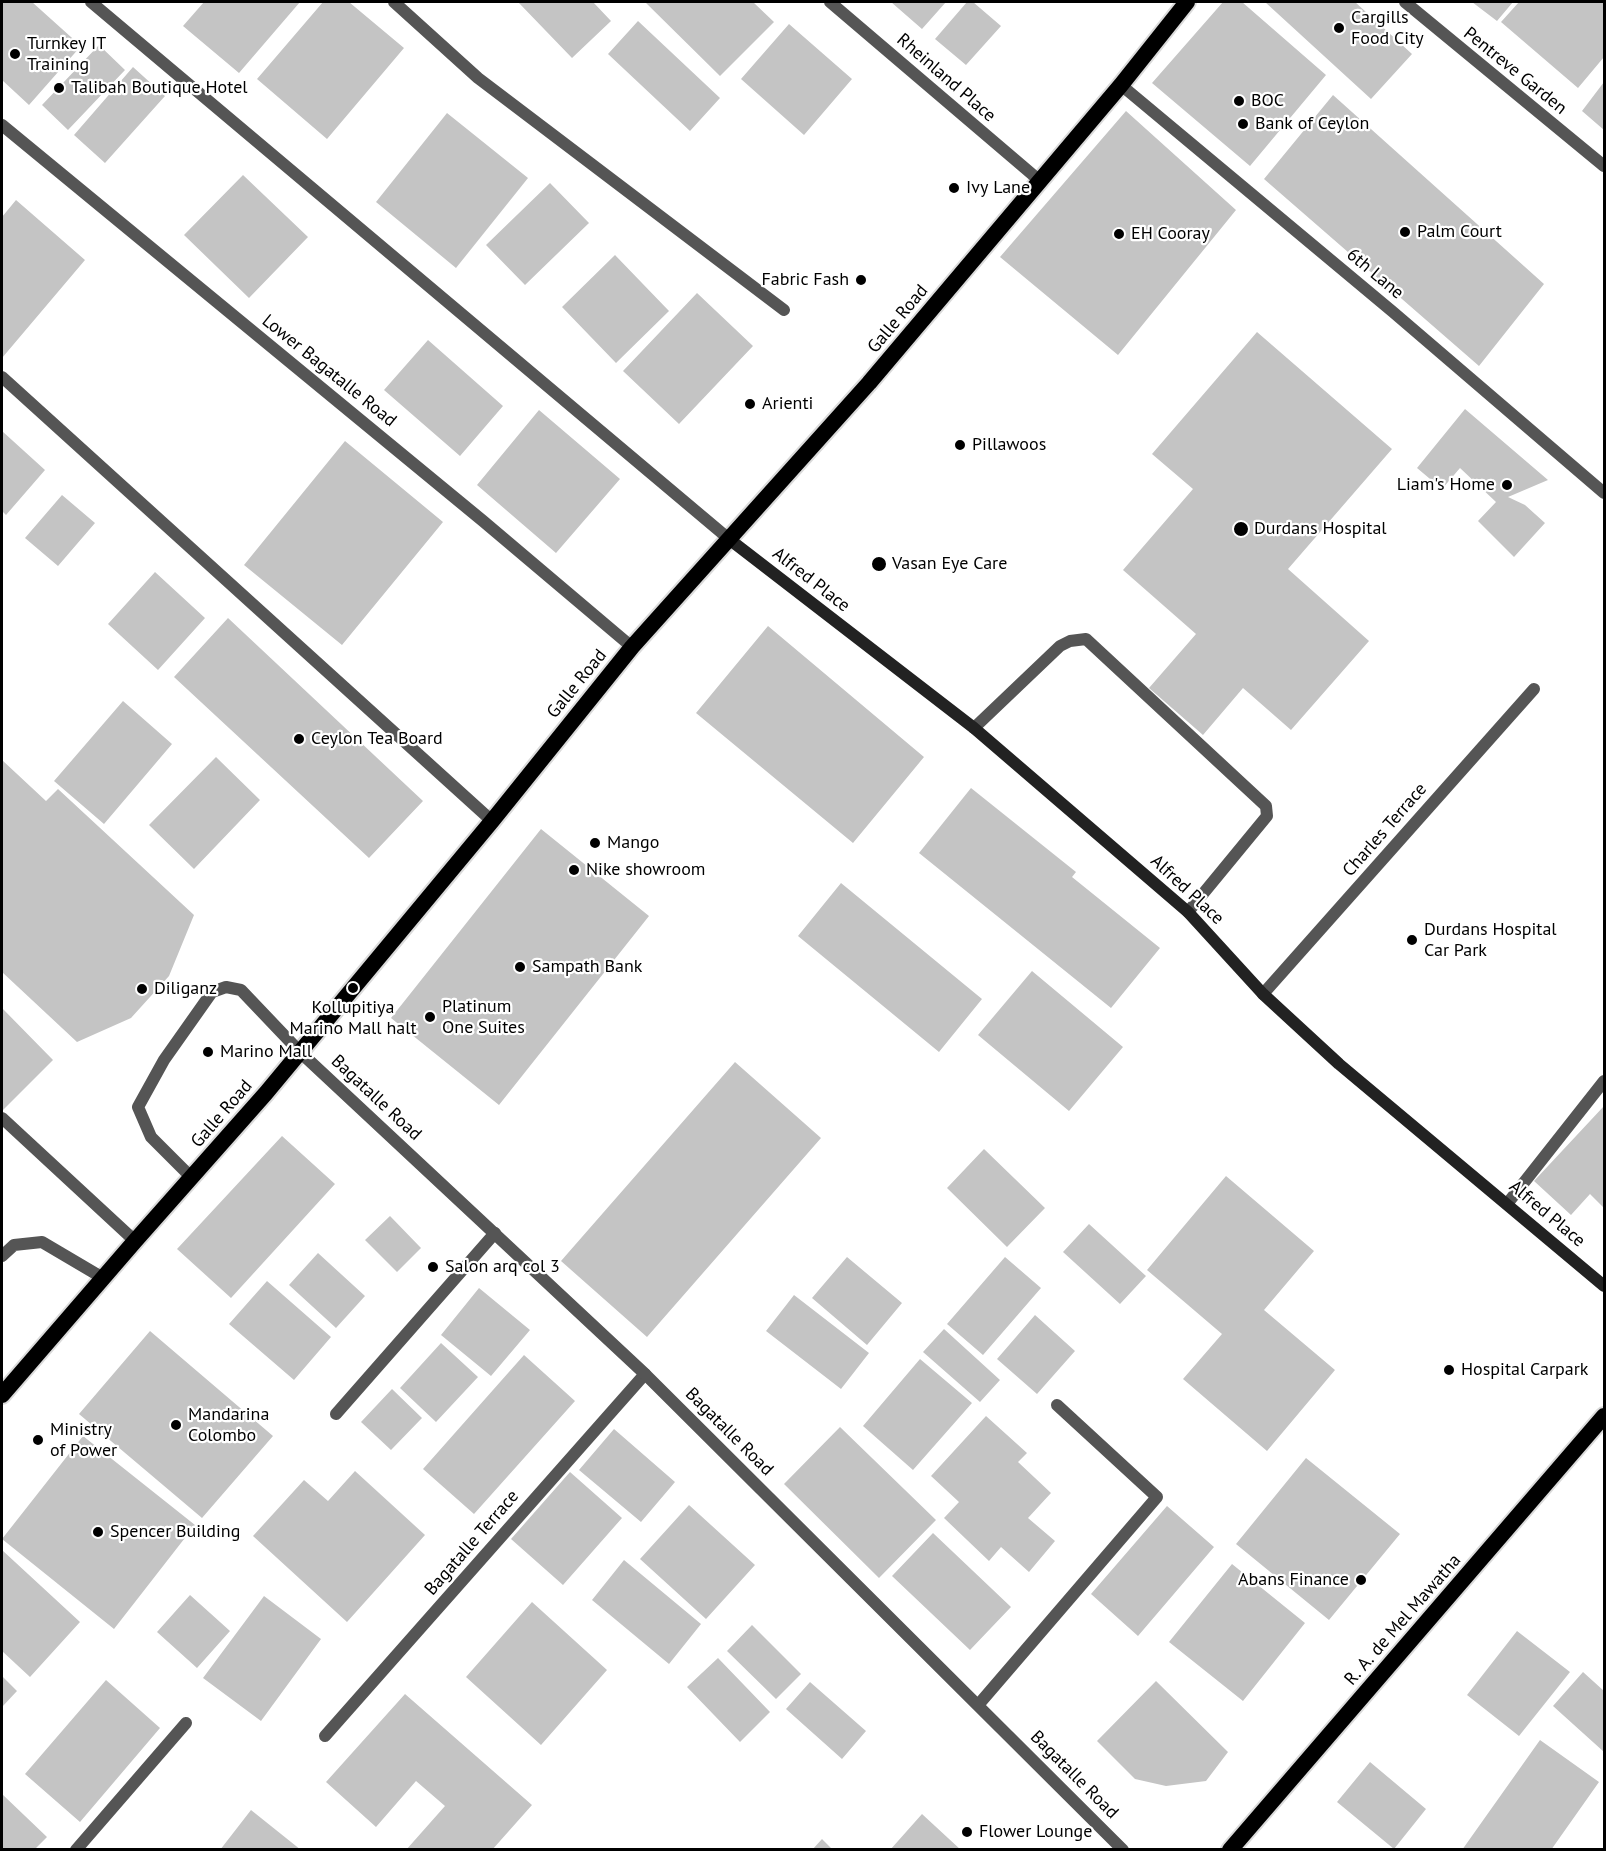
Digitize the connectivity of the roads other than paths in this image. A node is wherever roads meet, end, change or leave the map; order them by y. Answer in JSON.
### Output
{"nodes":[{"id":1,"x":90,"y":2,"type":"edge"},
{"id":2,"x":394,"y":2,"type":"edge"},
{"id":3,"x":830,"y":2,"type":"edge"},
{"id":4,"x":1187,"y":2,"type":"edge"},
{"id":5,"x":1405,"y":2,"type":"edge"},
{"id":6,"x":1121,"y":85,"type":"junction"},
{"id":7,"x":2,"y":125,"type":"edge"},
{"id":8,"x":1605,"y":166,"type":"edge"},
{"id":9,"x":1040,"y":181,"type":"junction"},
{"id":10,"x":784,"y":310,"type":"dead end"},
{"id":11,"x":2,"y":377,"type":"edge"},
{"id":12,"x":1605,"y":493,"type":"edge"},
{"id":13,"x":729,"y":538,"type":"junction"},
{"id":14,"x":632,"y":647,"type":"junction"},
{"id":15,"x":1534,"y":688,"type":"dead end"},
{"id":16,"x":974,"y":728,"type":"junction"},
{"id":17,"x":492,"y":821,"type":"junction"},
{"id":18,"x":1188,"y":912,"type":"junction"},
{"id":19,"x":1263,"y":994,"type":"junction"},
{"id":20,"x":300,"y":1052,"type":"junction"},
{"id":21,"x":1605,"y":1081,"type":"edge"},
{"id":22,"x":2,"y":1118,"type":"edge"},
{"id":23,"x":192,"y":1178,"type":"junction"},
{"id":24,"x":1507,"y":1204,"type":"junction"},
{"id":25,"x":495,"y":1233,"type":"junction"},
{"id":26,"x":135,"y":1241,"type":"junction"},
{"id":27,"x":2,"y":1256,"type":"edge"},
{"id":28,"x":103,"y":1278,"type":"junction"},
{"id":29,"x":1605,"y":1286,"type":"edge"},
{"id":30,"x":645,"y":1374,"type":"junction"},
{"id":31,"x":3,"y":1389,"type":"edge"},
{"id":32,"x":1057,"y":1405,"type":"dead end"},
{"id":33,"x":336,"y":1414,"type":"dead end"},
{"id":34,"x":1605,"y":1416,"type":"edge"},
{"id":35,"x":979,"y":1704,"type":"junction"},
{"id":36,"x":186,"y":1723,"type":"dead end"},
{"id":37,"x":325,"y":1736,"type":"dead end"},
{"id":38,"x":76,"y":1850,"type":"edge"},
{"id":39,"x":1123,"y":1850,"type":"edge"},
{"id":40,"x":1230,"y":1850,"type":"edge"}],
"edges":[{"from":1,"to":13,"type":"street"},
{"from":2,"to":10,"type":"street"},
{"from":3,"to":9,"type":"street","name":"Rheinland Place"},
{"from":4,"to":6,"type":"highway","name":"Galle Road"},
{"from":5,"to":8,"type":"street","name":"Pentreve Garden"},
{"from":6,"to":9,"type":"highway","name":"Galle Road"},
{"from":6,"to":12,"type":"street","name":"6th Lane"},
{"from":7,"to":14,"type":"street","name":"Lower Bagatalle Road"},
{"from":9,"to":13,"type":"highway","name":"Galle Road"},
{"from":11,"to":17,"type":"street"},
{"from":13,"to":14,"type":"highway","name":"Galle Road"},
{"from":13,"to":16,"type":"main road","name":"Alfred Place"},
{"from":14,"to":17,"type":"highway","name":"Galle Road"},
{"from":15,"to":19,"type":"street","name":"Charles Terrace"},
{"from":16,"to":18,"type":"main road","name":"Alfred Place"},
{"from":16,"to":18,"type":"street"},
{"from":17,"to":20,"type":"highway","name":"Galle Road"},
{"from":18,"to":19,"type":"main road","name":"Alfred Place"},
{"from":19,"to":24,"type":"main road","name":"Alfred Place"},
{"from":20,"to":23,"type":"highway","name":"Galle Road"},
{"from":20,"to":23,"type":"street","name":"Bagatalle Road"},
{"from":20,"to":25,"type":"street","name":"Bagatalle Road"},
{"from":21,"to":24,"type":"street"},
{"from":22,"to":26,"type":"street"},
{"from":23,"to":26,"type":"highway","name":"Galle Road"},
{"from":24,"to":29,"type":"main road","name":"Alfred Place"},
{"from":25,"to":30,"type":"street","name":"Bagatalle Road"},
{"from":25,"to":33,"type":"street"},
{"from":26,"to":28,"type":"highway","name":"Galle Road"},
{"from":27,"to":28,"type":"street"},
{"from":28,"to":31,"type":"highway","name":"Galle Road"},
{"from":30,"to":35,"type":"street","name":"Bagatalle Road"},
{"from":30,"to":37,"type":"street","name":"Bagatalle Terrace"},
{"from":32,"to":35,"type":"street"},
{"from":34,"to":40,"type":"highway","name":"R. A. de Mel Mawatha"},
{"from":35,"to":39,"type":"street","name":"Bagatalle Road"},
{"from":36,"to":38,"type":"street"}]}
